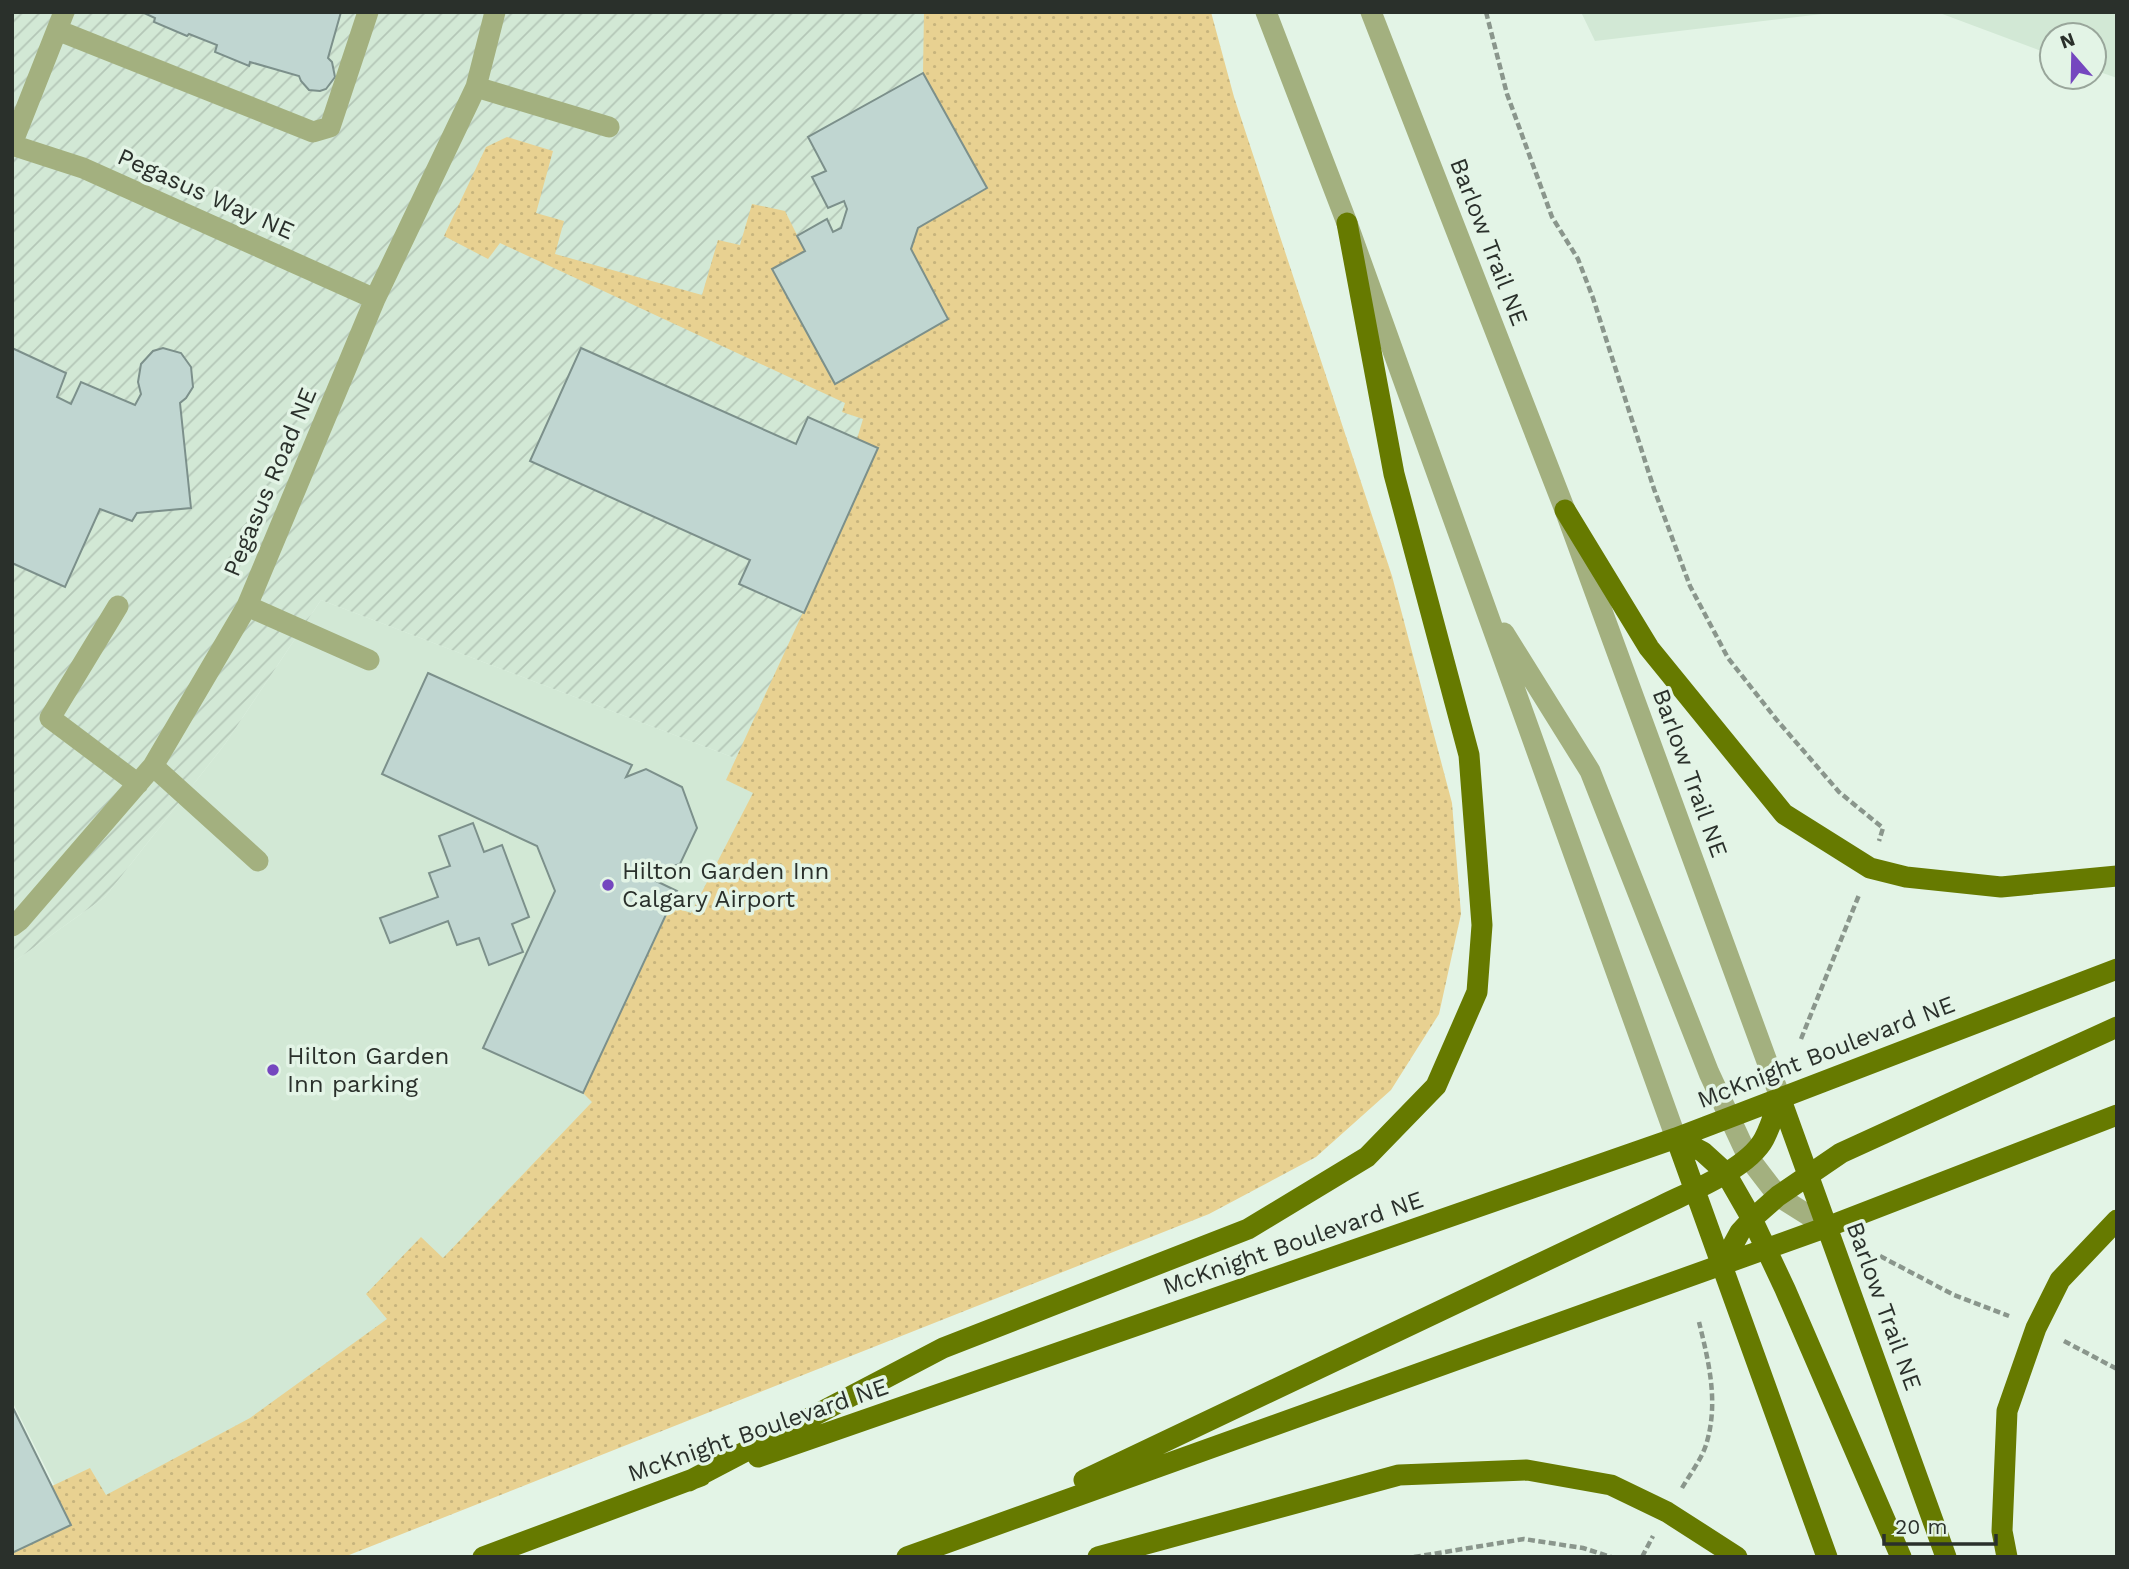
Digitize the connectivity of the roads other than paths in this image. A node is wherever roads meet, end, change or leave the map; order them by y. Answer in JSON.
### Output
{"nodes":[{"id":1,"x":368,"y":12,"type":"edge"},
{"id":2,"x":495,"y":12,"type":"edge"},
{"id":3,"x":1266,"y":12,"type":"edge"},
{"id":4,"x":1371,"y":12,"type":"edge"},
{"id":5,"x":60,"y":21,"type":"edge"},
{"id":6,"x":476,"y":87,"type":"junction"},
{"id":7,"x":608,"y":127,"type":"dead end"},
{"id":8,"x":12,"y":145,"type":"edge"},
{"id":9,"x":1347,"y":223,"type":"junction"},
{"id":10,"x":375,"y":299,"type":"junction"},
{"id":11,"x":1565,"y":510,"type":"junction"},
{"id":12,"x":1481,"y":597,"type":"junction"},
{"id":13,"x":118,"y":606,"type":"dead end"},
{"id":14,"x":247,"y":606,"type":"junction"},
{"id":15,"x":369,"y":660,"type":"dead end"},
{"id":16,"x":153,"y":766,"type":"junction"},
{"id":17,"x":138,"y":784,"type":"junction"},
{"id":18,"x":258,"y":861,"type":"dead end"},
{"id":19,"x":2117,"y":876,"type":"edge"},
{"id":20,"x":12,"y":926,"type":"edge"},
{"id":21,"x":2117,"y":970,"type":"edge"},
{"id":22,"x":2117,"y":1027,"type":"edge"},
{"id":23,"x":1780,"y":1097,"type":"junction"},
{"id":24,"x":2117,"y":1115,"type":"edge"},
{"id":25,"x":1729,"y":1117,"type":"junction"},
{"id":26,"x":1676,"y":1138,"type":"junction"},
{"id":27,"x":1748,"y":1157,"type":"junction"},
{"id":28,"x":1725,"y":1172,"type":"junction"},
{"id":29,"x":1809,"y":1175,"type":"junction"},
{"id":30,"x":1694,"y":1189,"type":"junction"},
{"id":31,"x":1778,"y":1196,"type":"junction"},
{"id":32,"x":1752,"y":1219,"type":"junction"},
{"id":33,"x":2117,"y":1220,"type":"edge"},
{"id":34,"x":1827,"y":1227,"type":"junction"},
{"id":35,"x":1766,"y":1249,"type":"junction"},
{"id":36,"x":1722,"y":1265,"type":"junction"},
{"id":37,"x":689,"y":1481,"type":"junction"},
{"id":38,"x":977,"y":1530,"type":"junction"},
{"id":39,"x":483,"y":1557,"type":"edge"},
{"id":40,"x":907,"y":1557,"type":"edge"},
{"id":41,"x":1098,"y":1557,"type":"edge"},
{"id":42,"x":1737,"y":1557,"type":"edge"},
{"id":43,"x":1826,"y":1557,"type":"edge"},
{"id":44,"x":1902,"y":1557,"type":"edge"},
{"id":45,"x":1946,"y":1557,"type":"edge"},
{"id":46,"x":2007,"y":1557,"type":"edge"}],
"edges":[{"from":1,"to":5,"type":"street"},
{"from":2,"to":6,"type":"street","name":"Pegasus Road NE"},
{"from":3,"to":9,"type":"street"},
{"from":4,"to":11,"type":"street","name":"Barlow Trail NE"},
{"from":5,"to":8,"type":"street"},
{"from":6,"to":7,"type":"street"},
{"from":6,"to":10,"type":"street","name":"Pegasus Road NE"},
{"from":8,"to":10,"type":"street","name":"Pegasus Way NE"},
{"from":9,"to":12,"type":"street"},
{"from":9,"to":37,"type":"main road"},
{"from":10,"to":14,"type":"street","name":"Pegasus Road NE"},
{"from":11,"to":19,"type":"main road"},
{"from":11,"to":23,"type":"street","name":"Barlow Trail NE"},
{"from":12,"to":25,"type":"street"},
{"from":12,"to":26,"type":"street"},
{"from":13,"to":17,"type":"street"},
{"from":14,"to":15,"type":"street"},
{"from":14,"to":16,"type":"street","name":"Pegasus Road NE"},
{"from":16,"to":17,"type":"street","name":"Pegasus Road NE"},
{"from":16,"to":18,"type":"street"},
{"from":17,"to":20,"type":"street","name":"Pegasus Road NE"},
{"from":21,"to":23,"type":"main road","name":"McKnight Boulevard NE"},
{"from":22,"to":29,"type":"main road"},
{"from":23,"to":25,"type":"main road","name":"McKnight Boulevard NE"},
{"from":23,"to":27,"type":"main road"},
{"from":23,"to":29,"type":"main road","name":"Barlow Trail NE"},
{"from":24,"to":34,"type":"main road"},
{"from":25,"to":26,"type":"main road","name":"McKnight Boulevard NE"},
{"from":25,"to":27,"type":"street"},
{"from":26,"to":28,"type":"main road"},
{"from":26,"to":30,"type":"main road"},
{"from":26,"to":37,"type":"main road","name":"McKnight Boulevard NE"},
{"from":27,"to":28,"type":"main road"},
{"from":27,"to":31,"type":"street"},
{"from":28,"to":30,"type":"main road"},
{"from":28,"to":32,"type":"main road"},
{"from":29,"to":31,"type":"main road"},
{"from":29,"to":34,"type":"main road","name":"Barlow Trail NE"},
{"from":30,"to":36,"type":"main road"},
{"from":30,"to":38,"type":"main road"},
{"from":31,"to":32,"type":"main road"},
{"from":31,"to":34,"type":"street"},
{"from":32,"to":35,"type":"main road"},
{"from":32,"to":36,"type":"main road"},
{"from":33,"to":46,"type":"main road"},
{"from":34,"to":35,"type":"main road"},
{"from":34,"to":45,"type":"main road","name":"Barlow Trail NE"},
{"from":35,"to":36,"type":"main road"},
{"from":35,"to":44,"type":"main road"},
{"from":36,"to":38,"type":"main road"},
{"from":36,"to":43,"type":"main road"},
{"from":37,"to":39,"type":"main road","name":"McKnight Boulevard NE"},
{"from":38,"to":40,"type":"main road"},
{"from":41,"to":42,"type":"main road"}]}
